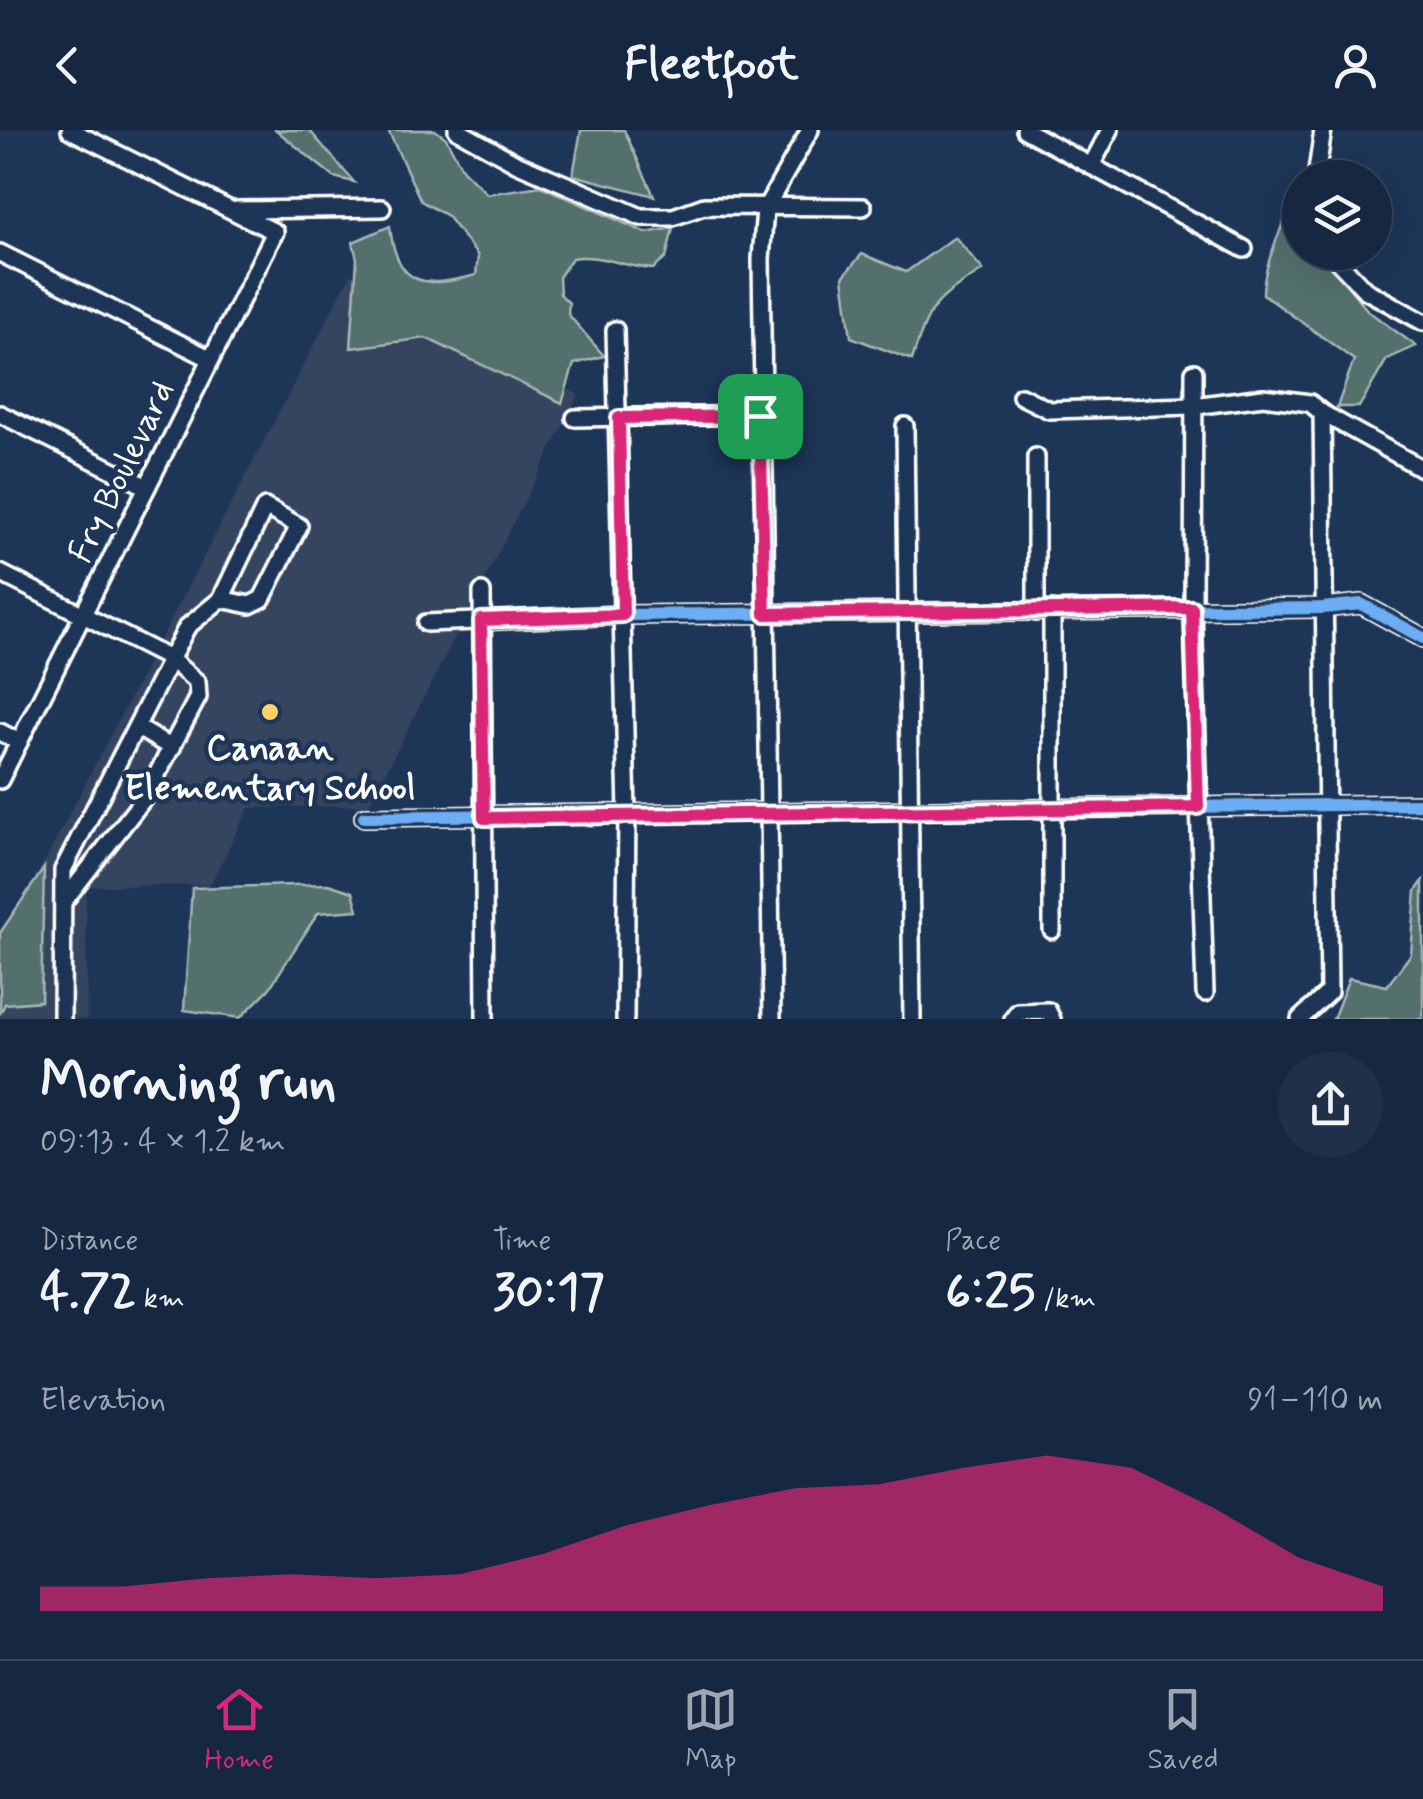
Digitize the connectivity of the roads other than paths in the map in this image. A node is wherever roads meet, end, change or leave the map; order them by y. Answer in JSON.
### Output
{"nodes":[{"id":1,"x":70,"y":130,"type":"edge"},
{"id":2,"x":457,"y":130,"type":"edge"},
{"id":3,"x":810,"y":130,"type":"edge"},
{"id":4,"x":1025,"y":130,"type":"edge"},
{"id":5,"x":1110,"y":130,"type":"edge"},
{"id":6,"x":1323,"y":130,"type":"edge"},
{"id":7,"x":1319,"y":160,"type":"edge"},
{"id":8,"x":1092,"y":166,"type":"junction"},
{"id":9,"x":863,"y":207,"type":"dead end"},
{"id":10,"x":382,"y":208,"type":"dead end"},
{"id":11,"x":765,"y":209,"type":"junction"},
{"id":12,"x":232,"y":210,"type":"junction"},
{"id":13,"x":1244,"y":249,"type":"dead end"},
{"id":14,"x":0,"y":253,"type":"edge"},
{"id":15,"x":1346,"y":270,"type":"edge"},
{"id":16,"x":1423,"y":322,"type":"edge"},
{"id":17,"x":615,"y":330,"type":"dead end"},
{"id":18,"x":211,"y":359,"type":"junction"},
{"id":19,"x":1194,"y":372,"type":"dead end"},
{"id":20,"x":1021,"y":396,"type":"dead end"},
{"id":21,"x":1194,"y":406,"type":"junction"},
{"id":22,"x":1316,"y":408,"type":"junction"},
{"id":23,"x":0,"y":414,"type":"edge"},
{"id":24,"x":760,"y":416,"type":"junction"},
{"id":25,"x":575,"y":418,"type":"dead end"},
{"id":26,"x":619,"y":418,"type":"junction"},
{"id":27,"x":905,"y":426,"type":"dead end"},
{"id":28,"x":1036,"y":457,"type":"dead end"},
{"id":29,"x":1423,"y":469,"type":"edge"},
{"id":30,"x":147,"y":487,"type":"junction"},
{"id":31,"x":0,"y":573,"type":"edge"},
{"id":32,"x":482,"y":592,"type":"dead end"},
{"id":33,"x":221,"y":599,"type":"junction"},
{"id":34,"x":1192,"y":608,"type":"junction"},
{"id":35,"x":1323,"y":608,"type":"junction"},
{"id":36,"x":1044,"y":611,"type":"junction"},
{"id":37,"x":765,"y":614,"type":"junction"},
{"id":38,"x":908,"y":614,"type":"junction"},
{"id":39,"x":84,"y":615,"type":"junction"},
{"id":40,"x":623,"y":615,"type":"junction"},
{"id":41,"x":481,"y":620,"type":"junction"},
{"id":42,"x":426,"y":623,"type":"dead end"},
{"id":43,"x":1423,"y":638,"type":"edge"},
{"id":44,"x":170,"y":659,"type":"junction"},
{"id":45,"x":138,"y":728,"type":"junction"},
{"id":46,"x":0,"y":732,"type":"edge"},
{"id":47,"x":19,"y":742,"type":"junction"},
{"id":48,"x":172,"y":748,"type":"junction"},
{"id":49,"x":0,"y":780,"type":"edge"},
{"id":50,"x":1423,"y":804,"type":"edge"},
{"id":51,"x":1324,"y":806,"type":"junction"},
{"id":52,"x":1198,"y":807,"type":"junction"},
{"id":53,"x":1054,"y":808,"type":"junction"},
{"id":54,"x":912,"y":811,"type":"junction"},
{"id":55,"x":627,"y":813,"type":"junction"},
{"id":56,"x":768,"y":814,"type":"junction"},
{"id":57,"x":364,"y":818,"type":"dead end"},
{"id":58,"x":484,"y":818,"type":"junction"},
{"id":59,"x":64,"y":901,"type":"junction"},
{"id":60,"x":1052,"y":930,"type":"dead end"},
{"id":61,"x":1205,"y":993,"type":"dead end"},
{"id":62,"x":1302,"y":1018,"type":"edge"},
{"id":63,"x":62,"y":1019,"type":"edge"},
{"id":64,"x":484,"y":1019,"type":"edge"},
{"id":65,"x":624,"y":1019,"type":"edge"},
{"id":66,"x":772,"y":1019,"type":"edge"},
{"id":67,"x":912,"y":1019,"type":"edge"},
{"id":68,"x":1013,"y":1019,"type":"edge"},
{"id":69,"x":1052,"y":1019,"type":"edge"}],
"edges":[{"from":1,"to":12,"type":"street"},
{"from":2,"to":11,"type":"street"},
{"from":3,"to":11,"type":"street"},
{"from":4,"to":8,"type":"street"},
{"from":5,"to":8,"type":"street"},
{"from":6,"to":7,"type":"street"},
{"from":8,"to":13,"type":"street"},
{"from":9,"to":11,"type":"street"},
{"from":10,"to":12,"type":"street"},
{"from":11,"to":24,"type":"street"},
{"from":12,"to":18,"type":"street","name":"Fry Boulevard"},
{"from":14,"to":18,"type":"street"},
{"from":15,"to":16,"type":"street"},
{"from":17,"to":26,"type":"street"},
{"from":18,"to":30,"type":"street","name":"Fry Boulevard"},
{"from":19,"to":21,"type":"street"},
{"from":20,"to":21,"type":"street"},
{"from":21,"to":22,"type":"street"},
{"from":21,"to":34,"type":"street"},
{"from":22,"to":29,"type":"street"},
{"from":22,"to":35,"type":"street"},
{"from":23,"to":30,"type":"street"},
{"from":24,"to":26,"type":"street"},
{"from":24,"to":37,"type":"street"},
{"from":25,"to":26,"type":"street"},
{"from":26,"to":40,"type":"street"},
{"from":27,"to":38,"type":"street"},
{"from":28,"to":36,"type":"street"},
{"from":30,"to":39,"type":"street","name":"Fry Boulevard"},
{"from":31,"to":39,"type":"street"},
{"from":32,"to":41,"type":"street"},
{"from":33,"to":33,"type":"street"},
{"from":33,"to":44,"type":"street"},
{"from":34,"to":35,"type":"street"},
{"from":34,"to":36,"type":"street"},
{"from":34,"to":52,"type":"street"},
{"from":35,"to":43,"type":"street"},
{"from":35,"to":51,"type":"street"},
{"from":36,"to":38,"type":"street"},
{"from":36,"to":53,"type":"street"},
{"from":37,"to":38,"type":"street"},
{"from":37,"to":40,"type":"street"},
{"from":37,"to":56,"type":"street"},
{"from":38,"to":54,"type":"street"},
{"from":39,"to":44,"type":"street"},
{"from":39,"to":47,"type":"street","name":"Fry Boulevard"},
{"from":40,"to":41,"type":"street"},
{"from":40,"to":55,"type":"street"},
{"from":41,"to":42,"type":"street"},
{"from":41,"to":58,"type":"street"},
{"from":44,"to":45,"type":"street"},
{"from":44,"to":48,"type":"street"},
{"from":45,"to":48,"type":"street"},
{"from":45,"to":59,"type":"street"},
{"from":46,"to":47,"type":"street"},
{"from":47,"to":49,"type":"street","name":"Fry Boulevard"},
{"from":48,"to":59,"type":"street"},
{"from":50,"to":51,"type":"street"},
{"from":51,"to":52,"type":"street"},
{"from":51,"to":62,"type":"street"},
{"from":52,"to":53,"type":"street"},
{"from":52,"to":61,"type":"street"},
{"from":53,"to":54,"type":"street"},
{"from":53,"to":60,"type":"street"},
{"from":54,"to":56,"type":"street"},
{"from":54,"to":67,"type":"street"},
{"from":55,"to":56,"type":"street"},
{"from":55,"to":58,"type":"street"},
{"from":55,"to":65,"type":"street"},
{"from":56,"to":66,"type":"street"},
{"from":57,"to":58,"type":"street"},
{"from":58,"to":64,"type":"street"},
{"from":59,"to":63,"type":"street"},
{"from":68,"to":69,"type":"street"}]}
